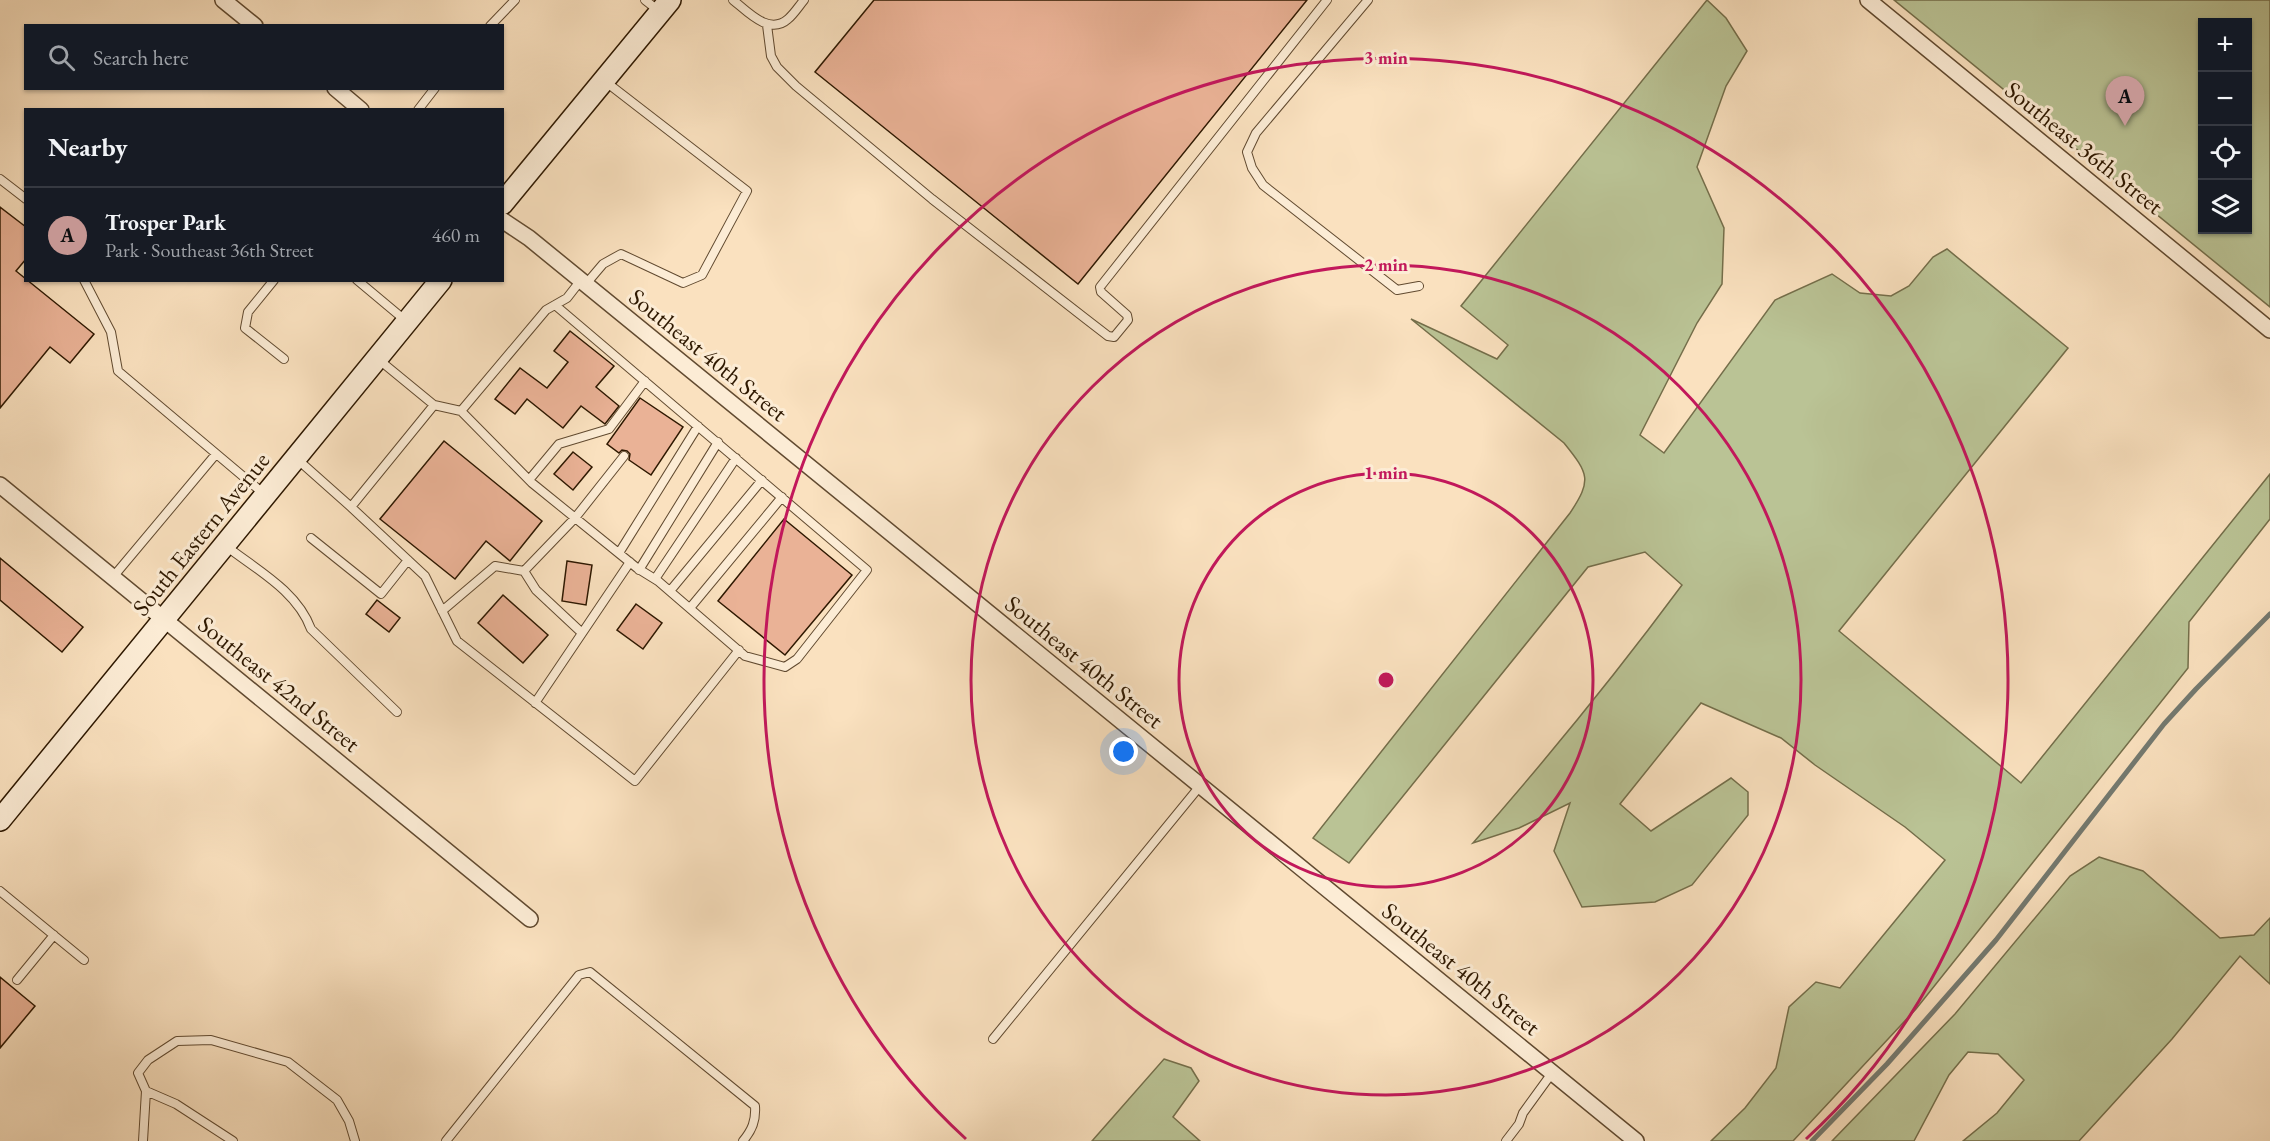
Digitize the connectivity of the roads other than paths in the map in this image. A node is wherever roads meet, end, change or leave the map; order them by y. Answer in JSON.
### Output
{"nodes":[{"id":1,"x":223,"y":0,"type":"edge"},
{"id":2,"x":515,"y":0,"type":"edge"},
{"id":3,"x":733,"y":0,"type":"edge"},
{"id":4,"x":804,"y":0,"type":"edge"},
{"id":5,"x":1327,"y":0,"type":"edge"},
{"id":6,"x":1368,"y":0,"type":"edge"},
{"id":7,"x":1868,"y":0,"type":"edge"},
{"id":8,"x":659,"y":4,"type":"edge"},
{"id":9,"x":253,"y":24,"type":"edge"},
{"id":10,"x":492,"y":24,"type":"edge"},
{"id":11,"x":767,"y":25,"type":"junction"},
{"id":12,"x":604,"y":81,"type":"junction"},
{"id":13,"x":337,"y":90,"type":"edge"},
{"id":14,"x":433,"y":90,"type":"edge"},
{"id":15,"x":360,"y":108,"type":"edge"},
{"id":16,"x":420,"y":108,"type":"edge"},
{"id":17,"x":0,"y":179,"type":"edge"},
{"id":18,"x":24,"y":197,"type":"edge"},
{"id":19,"x":504,"y":202,"type":"edge"},
{"id":20,"x":504,"y":221,"type":"edge"},
{"id":21,"x":85,"y":282,"type":"edge"},
{"id":22,"x":272,"y":282,"type":"edge"},
{"id":23,"x":359,"y":282,"type":"edge"},
{"id":24,"x":439,"y":282,"type":"edge"},
{"id":25,"x":583,"y":282,"type":"junction"},
{"id":26,"x":1419,"y":286,"type":"dead end"},
{"id":27,"x":555,"y":305,"type":"junction"},
{"id":28,"x":408,"y":322,"type":"junction"},
{"id":29,"x":2270,"y":330,"type":"edge"},
{"id":30,"x":378,"y":358,"type":"junction"},
{"id":31,"x":284,"y":359,"type":"dead end"},
{"id":32,"x":645,"y":381,"type":"junction"},
{"id":33,"x":434,"y":405,"type":"junction"},
{"id":34,"x":461,"y":411,"type":"junction"},
{"id":35,"x":698,"y":426,"type":"junction"},
{"id":36,"x":718,"y":442,"type":"junction"},
{"id":37,"x":216,"y":454,"type":"junction"},
{"id":38,"x":624,"y":456,"type":"dead end"},
{"id":39,"x":296,"y":458,"type":"junction"},
{"id":40,"x":736,"y":458,"type":"junction"},
{"id":41,"x":529,"y":480,"type":"junction"},
{"id":42,"x":762,"y":480,"type":"junction"},
{"id":43,"x":0,"y":485,"type":"edge"},
{"id":44,"x":266,"y":495,"type":"junction"},
{"id":45,"x":782,"y":497,"type":"junction"},
{"id":46,"x":351,"y":507,"type":"junction"},
{"id":47,"x":575,"y":518,"type":"junction"},
{"id":48,"x":311,"y":538,"type":"dead end"},
{"id":49,"x":225,"y":545,"type":"junction"},
{"id":50,"x":619,"y":553,"type":"junction"},
{"id":51,"x":408,"y":561,"type":"junction"},
{"id":52,"x":630,"y":562,"type":"junction"},
{"id":53,"x":639,"y":570,"type":"junction"},
{"id":54,"x":525,"y":571,"type":"junction"},
{"id":55,"x":113,"y":577,"type":"junction"},
{"id":56,"x":655,"y":579,"type":"junction"},
{"id":57,"x":670,"y":591,"type":"junction"},
{"id":58,"x":690,"y":608,"type":"junction"},
{"id":59,"x":442,"y":611,"type":"junction"},
{"id":60,"x":164,"y":619,"type":"junction"},
{"id":61,"x":582,"y":633,"type":"junction"},
{"id":62,"x":739,"y":650,"type":"junction"},
{"id":63,"x":535,"y":703,"type":"junction"},
{"id":64,"x":397,"y":712,"type":"dead end"},
{"id":65,"x":1200,"y":786,"type":"junction"},
{"id":66,"x":0,"y":820,"type":"edge"},
{"id":67,"x":0,"y":891,"type":"edge"},
{"id":68,"x":530,"y":919,"type":"dead end"},
{"id":69,"x":54,"y":935,"type":"junction"},
{"id":70,"x":84,"y":960,"type":"dead end"},
{"id":71,"x":17,"y":980,"type":"dead end"},
{"id":72,"x":993,"y":1039,"type":"dead end"},
{"id":73,"x":1552,"y":1073,"type":"junction"},
{"id":74,"x":146,"y":1091,"type":"junction"},
{"id":75,"x":142,"y":1141,"type":"edge"},
{"id":76,"x":232,"y":1141,"type":"edge"},
{"id":77,"x":354,"y":1141,"type":"edge"},
{"id":78,"x":446,"y":1141,"type":"edge"},
{"id":79,"x":743,"y":1141,"type":"edge"},
{"id":80,"x":1506,"y":1141,"type":"edge"},
{"id":81,"x":1636,"y":1141,"type":"edge"}],
"edges":[{"from":1,"to":9,"type":"street"},
{"from":2,"to":10,"type":"lane"},
{"from":3,"to":11,"type":"lane"},
{"from":4,"to":11,"type":"lane"},
{"from":5,"to":11,"type":"lane"},
{"from":6,"to":26,"type":"lane"},
{"from":7,"to":29,"type":"street","name":"Southeast 36th Street"},
{"from":8,"to":12,"type":"main road"},
{"from":12,"to":19,"type":"main road"},
{"from":12,"to":25,"type":"lane"},
{"from":13,"to":15,"type":"street"},
{"from":14,"to":16,"type":"lane"},
{"from":17,"to":18,"type":"lane"},
{"from":20,"to":25,"type":"street","name":"Southeast 40th Street"},
{"from":21,"to":37,"type":"lane"},
{"from":22,"to":31,"type":"lane"},
{"from":23,"to":28,"type":"lane"},
{"from":24,"to":28,"type":"main road","name":"South Eastern Avenue"},
{"from":25,"to":27,"type":"lane"},
{"from":25,"to":65,"type":"street","name":"Southeast 40th Street"},
{"from":27,"to":32,"type":"lane"},
{"from":27,"to":34,"type":"lane"},
{"from":28,"to":30,"type":"main road","name":"South Eastern Avenue"},
{"from":30,"to":33,"type":"lane"},
{"from":30,"to":39,"type":"main road","name":"South Eastern Avenue"},
{"from":32,"to":35,"type":"lane"},
{"from":32,"to":41,"type":"lane"},
{"from":33,"to":34,"type":"lane"},
{"from":33,"to":46,"type":"lane"},
{"from":34,"to":41,"type":"lane"},
{"from":35,"to":36,"type":"lane"},
{"from":35,"to":50,"type":"lane"},
{"from":36,"to":40,"type":"lane"},
{"from":36,"to":53,"type":"lane"},
{"from":37,"to":44,"type":"lane"},
{"from":37,"to":55,"type":"lane"},
{"from":38,"to":47,"type":"lane"},
{"from":39,"to":44,"type":"main road","name":"South Eastern Avenue"},
{"from":39,"to":46,"type":"lane"},
{"from":40,"to":42,"type":"lane"},
{"from":40,"to":56,"type":"lane"},
{"from":41,"to":47,"type":"lane"},
{"from":42,"to":45,"type":"lane"},
{"from":42,"to":57,"type":"lane"},
{"from":43,"to":55,"type":"street","name":"Southeast 42nd Street"},
{"from":44,"to":49,"type":"main road","name":"South Eastern Avenue"},
{"from":45,"to":58,"type":"lane"},
{"from":45,"to":62,"type":"lane"},
{"from":46,"to":51,"type":"lane"},
{"from":47,"to":50,"type":"lane"},
{"from":47,"to":54,"type":"lane"},
{"from":48,"to":51,"type":"lane"},
{"from":49,"to":60,"type":"main road","name":"South Eastern Avenue"},
{"from":49,"to":64,"type":"lane"},
{"from":50,"to":52,"type":"lane"},
{"from":51,"to":59,"type":"lane"},
{"from":52,"to":53,"type":"lane"},
{"from":52,"to":61,"type":"lane"},
{"from":53,"to":56,"type":"lane"},
{"from":54,"to":59,"type":"lane"},
{"from":54,"to":61,"type":"lane"},
{"from":55,"to":60,"type":"street","name":"Southeast 42nd Street"},
{"from":56,"to":57,"type":"lane"},
{"from":57,"to":58,"type":"lane"},
{"from":58,"to":62,"type":"lane"},
{"from":59,"to":63,"type":"lane"},
{"from":60,"to":66,"type":"main road","name":"South Eastern Avenue"},
{"from":60,"to":68,"type":"street","name":"Southeast 42nd Street"},
{"from":61,"to":63,"type":"lane"},
{"from":62,"to":63,"type":"lane"},
{"from":65,"to":72,"type":"lane"},
{"from":65,"to":73,"type":"street","name":"Southeast 40th Street"},
{"from":67,"to":69,"type":"lane"},
{"from":69,"to":70,"type":"lane"},
{"from":69,"to":71,"type":"lane"},
{"from":73,"to":80,"type":"lane"},
{"from":73,"to":81,"type":"street","name":"Southeast 40th Street"},
{"from":74,"to":75,"type":"lane"},
{"from":74,"to":76,"type":"lane"},
{"from":74,"to":77,"type":"lane"},
{"from":78,"to":79,"type":"lane"}]}
